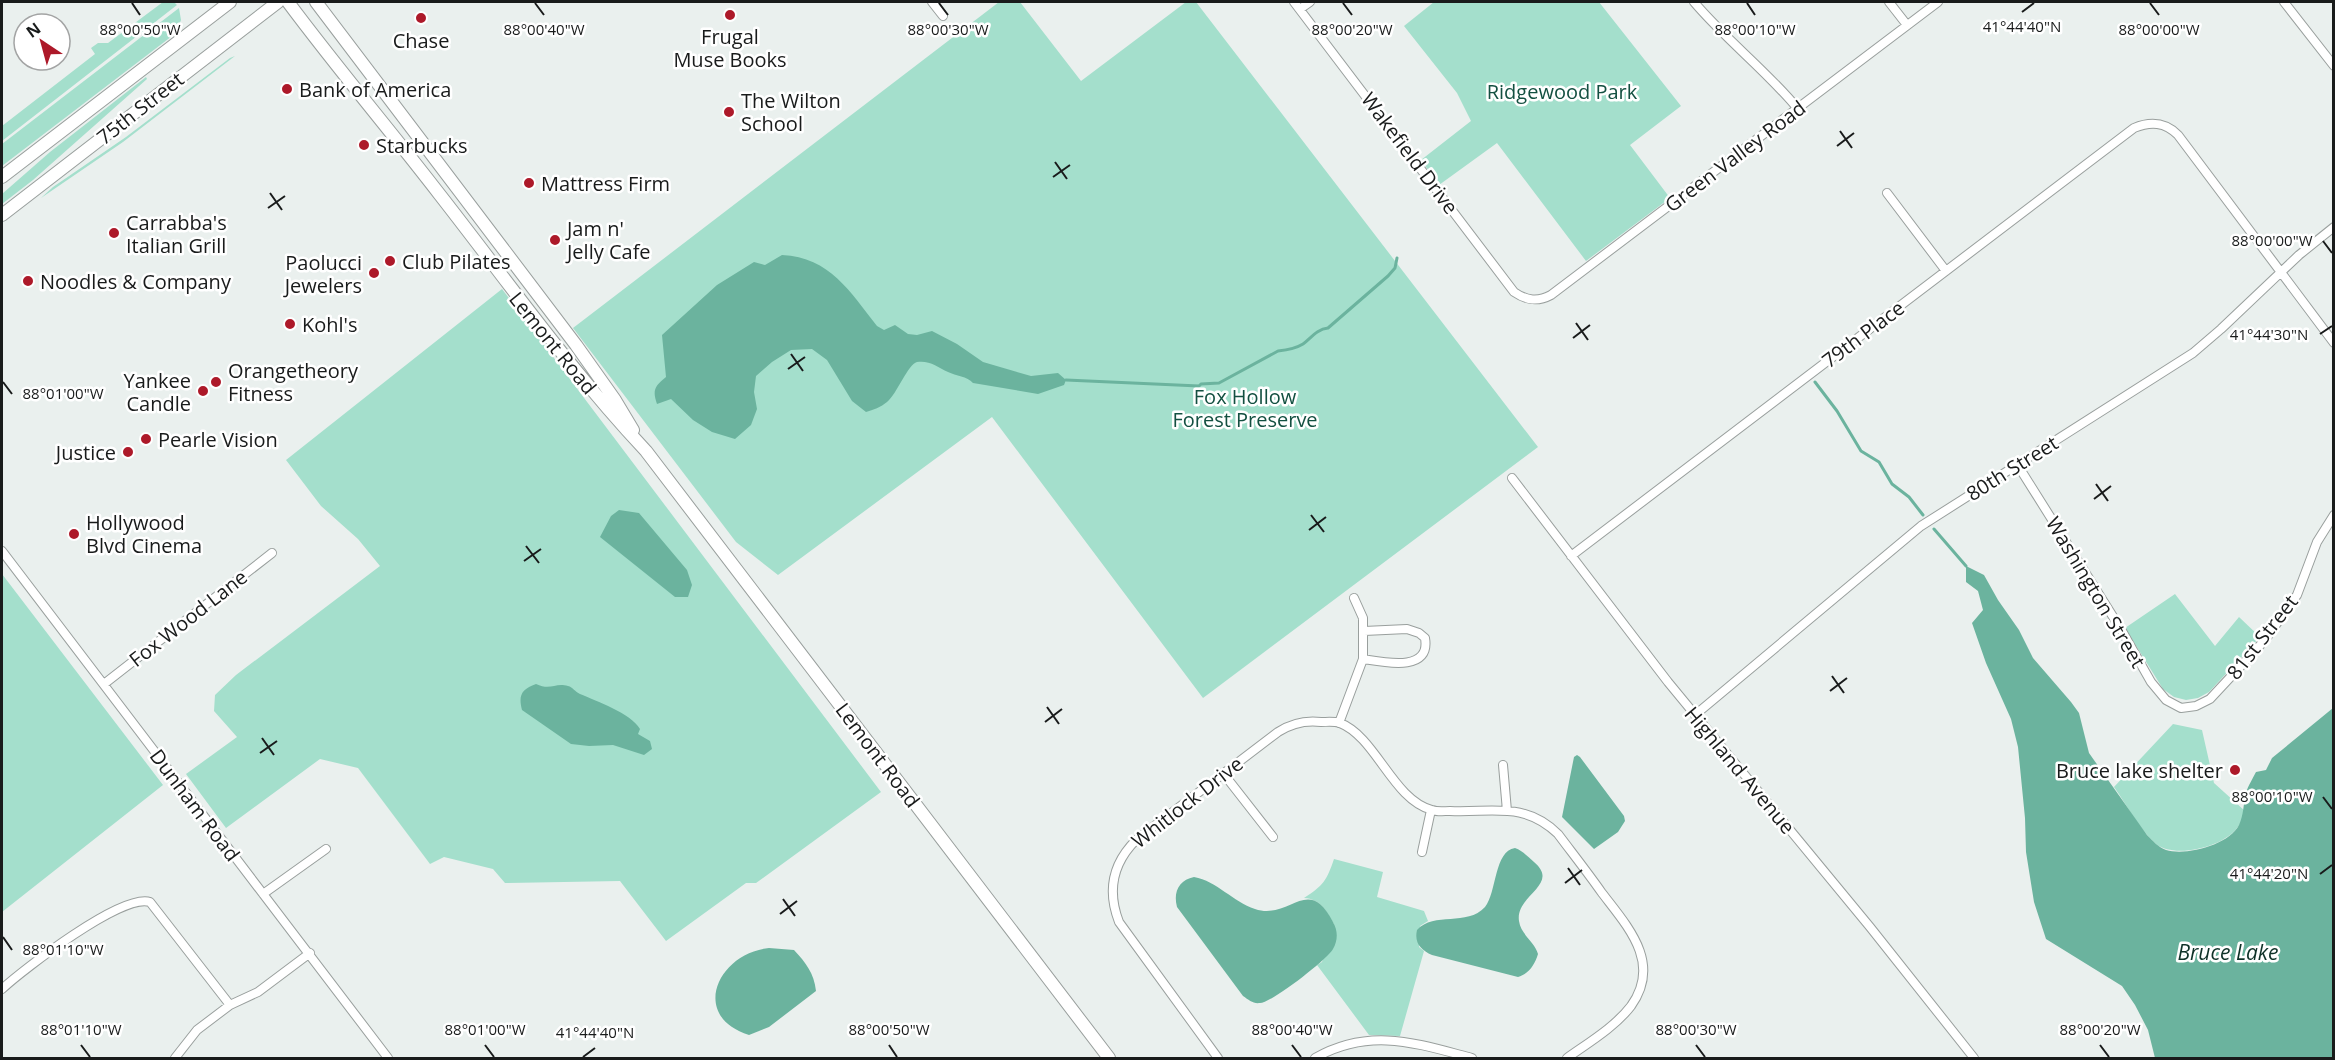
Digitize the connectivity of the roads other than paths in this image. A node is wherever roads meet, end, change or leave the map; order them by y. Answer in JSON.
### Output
{"nodes":[{"id":1,"x":230,"y":2,"type":"edge"},
{"id":2,"x":279,"y":2,"type":"edge"},
{"id":3,"x":288,"y":2,"type":"edge"},
{"id":4,"x":316,"y":2,"type":"edge"},
{"id":5,"x":932,"y":2,"type":"edge"},
{"id":6,"x":1310,"y":2,"type":"edge"},
{"id":7,"x":1694,"y":2,"type":"edge"},
{"id":8,"x":1889,"y":2,"type":"edge"},
{"id":9,"x":1938,"y":2,"type":"edge"},
{"id":10,"x":2284,"y":2,"type":"edge"},
{"id":11,"x":1297,"y":5,"type":"edge"},
{"id":12,"x":943,"y":16,"type":"dead end"},
{"id":13,"x":1907,"y":25,"type":"junction"},
{"id":14,"x":2334,"y":66,"type":"edge"},
{"id":15,"x":1798,"y":109,"type":"junction"},
{"id":16,"x":2,"y":177,"type":"edge"},
{"id":17,"x":1887,"y":193,"type":"dead end"},
{"id":18,"x":2,"y":214,"type":"edge"},
{"id":19,"x":2334,"y":227,"type":"edge"},
{"id":20,"x":1946,"y":271,"type":"junction"},
{"id":21,"x":2281,"y":271,"type":"junction"},
{"id":22,"x":1528,"y":300,"type":"joint"},
{"id":23,"x":2334,"y":343,"type":"edge"},
{"id":24,"x":646,"y":451,"type":"junction"},
{"id":25,"x":2017,"y":464,"type":"junction"},
{"id":26,"x":1512,"y":478,"type":"dead end"},
{"id":27,"x":2334,"y":515,"type":"edge"},
{"id":28,"x":2,"y":551,"type":"edge"},
{"id":29,"x":272,"y":553,"type":"dead end"},
{"id":30,"x":1571,"y":556,"type":"junction"},
{"id":31,"x":1354,"y":598,"type":"dead end"},
{"id":32,"x":1364,"y":631,"type":"junction"},
{"id":33,"x":1363,"y":659,"type":"junction"},
{"id":34,"x":104,"y":684,"type":"junction"},
{"id":35,"x":2186,"y":708,"type":"joint"},
{"id":36,"x":1695,"y":715,"type":"junction"},
{"id":37,"x":1339,"y":723,"type":"junction"},
{"id":38,"x":1503,"y":765,"type":"dead end"},
{"id":39,"x":1223,"y":773,"type":"junction"},
{"id":40,"x":1431,"y":810,"type":"junction"},
{"id":41,"x":1507,"y":811,"type":"junction"},
{"id":42,"x":1273,"y":837,"type":"dead end"},
{"id":43,"x":326,"y":849,"type":"dead end"},
{"id":44,"x":1422,"y":852,"type":"dead end"},
{"id":45,"x":263,"y":894,"type":"junction"},
{"id":46,"x":310,"y":953,"type":"junction"},
{"id":47,"x":2,"y":989,"type":"edge"},
{"id":48,"x":230,"y":1005,"type":"junction"},
{"id":49,"x":175,"y":1059,"type":"edge"},
{"id":50,"x":388,"y":1059,"type":"edge"},
{"id":51,"x":1109,"y":1059,"type":"edge"},
{"id":52,"x":1218,"y":1059,"type":"edge"},
{"id":53,"x":1315,"y":1059,"type":"edge"},
{"id":54,"x":1472,"y":1059,"type":"edge"},
{"id":55,"x":1567,"y":1059,"type":"edge"},
{"id":56,"x":1974,"y":1059,"type":"edge"}],
"edges":[{"from":1,"to":16,"type":"main road","name":"75th Street"},
{"from":2,"to":18,"type":"main road","name":"75th Street"},
{"from":3,"to":24,"type":"main road","name":"Lemont Road"},
{"from":4,"to":24,"type":"main road","name":"Lemont Road"},
{"from":5,"to":12,"type":"street"},
{"from":6,"to":11,"type":"street"},
{"from":7,"to":15,"type":"street"},
{"from":8,"to":13,"type":"street"},
{"from":9,"to":13,"type":"street","name":"Green Valley Road"},
{"from":10,"to":14,"type":"street"},
{"from":11,"to":22,"type":"street","name":"Wakefield Drive"},
{"from":13,"to":15,"type":"street","name":"Green Valley Road"},
{"from":15,"to":22,"type":"street","name":"Green Valley Road"},
{"from":17,"to":20,"type":"street"},
{"from":19,"to":21,"type":"street","name":"80th Street"},
{"from":20,"to":21,"type":"street","name":"79th Place"},
{"from":20,"to":30,"type":"street","name":"79th Place"},
{"from":21,"to":23,"type":"street"},
{"from":21,"to":25,"type":"street","name":"80th Street"},
{"from":24,"to":51,"type":"main road","name":"Lemont Road"},
{"from":25,"to":35,"type":"street","name":"Washington Street"},
{"from":25,"to":36,"type":"street","name":"80th Street"},
{"from":26,"to":30,"type":"street","name":"Highland Avenue"},
{"from":27,"to":35,"type":"street","name":"81st Street"},
{"from":28,"to":34,"type":"street","name":"Dunham Road"},
{"from":29,"to":34,"type":"street","name":"Fox Wood Lane"},
{"from":30,"to":36,"type":"street","name":"Highland Avenue"},
{"from":31,"to":32,"type":"street"},
{"from":32,"to":33,"type":"street"},
{"from":32,"to":33,"type":"street"},
{"from":33,"to":37,"type":"street"},
{"from":34,"to":45,"type":"street","name":"Dunham Road"},
{"from":36,"to":56,"type":"street","name":"Highland Avenue"},
{"from":37,"to":39,"type":"street","name":"Whitlock Drive"},
{"from":37,"to":40,"type":"street"},
{"from":38,"to":41,"type":"street"},
{"from":39,"to":42,"type":"street"},
{"from":39,"to":52,"type":"street","name":"Whitlock Drive"},
{"from":40,"to":41,"type":"street"},
{"from":40,"to":44,"type":"street"},
{"from":41,"to":55,"type":"street"},
{"from":43,"to":45,"type":"street"},
{"from":45,"to":46,"type":"street","name":"Dunham Road"},
{"from":46,"to":48,"type":"street"},
{"from":46,"to":50,"type":"street","name":"Dunham Road"},
{"from":47,"to":48,"type":"street"},
{"from":48,"to":49,"type":"street"},
{"from":53,"to":54,"type":"street"}]}
